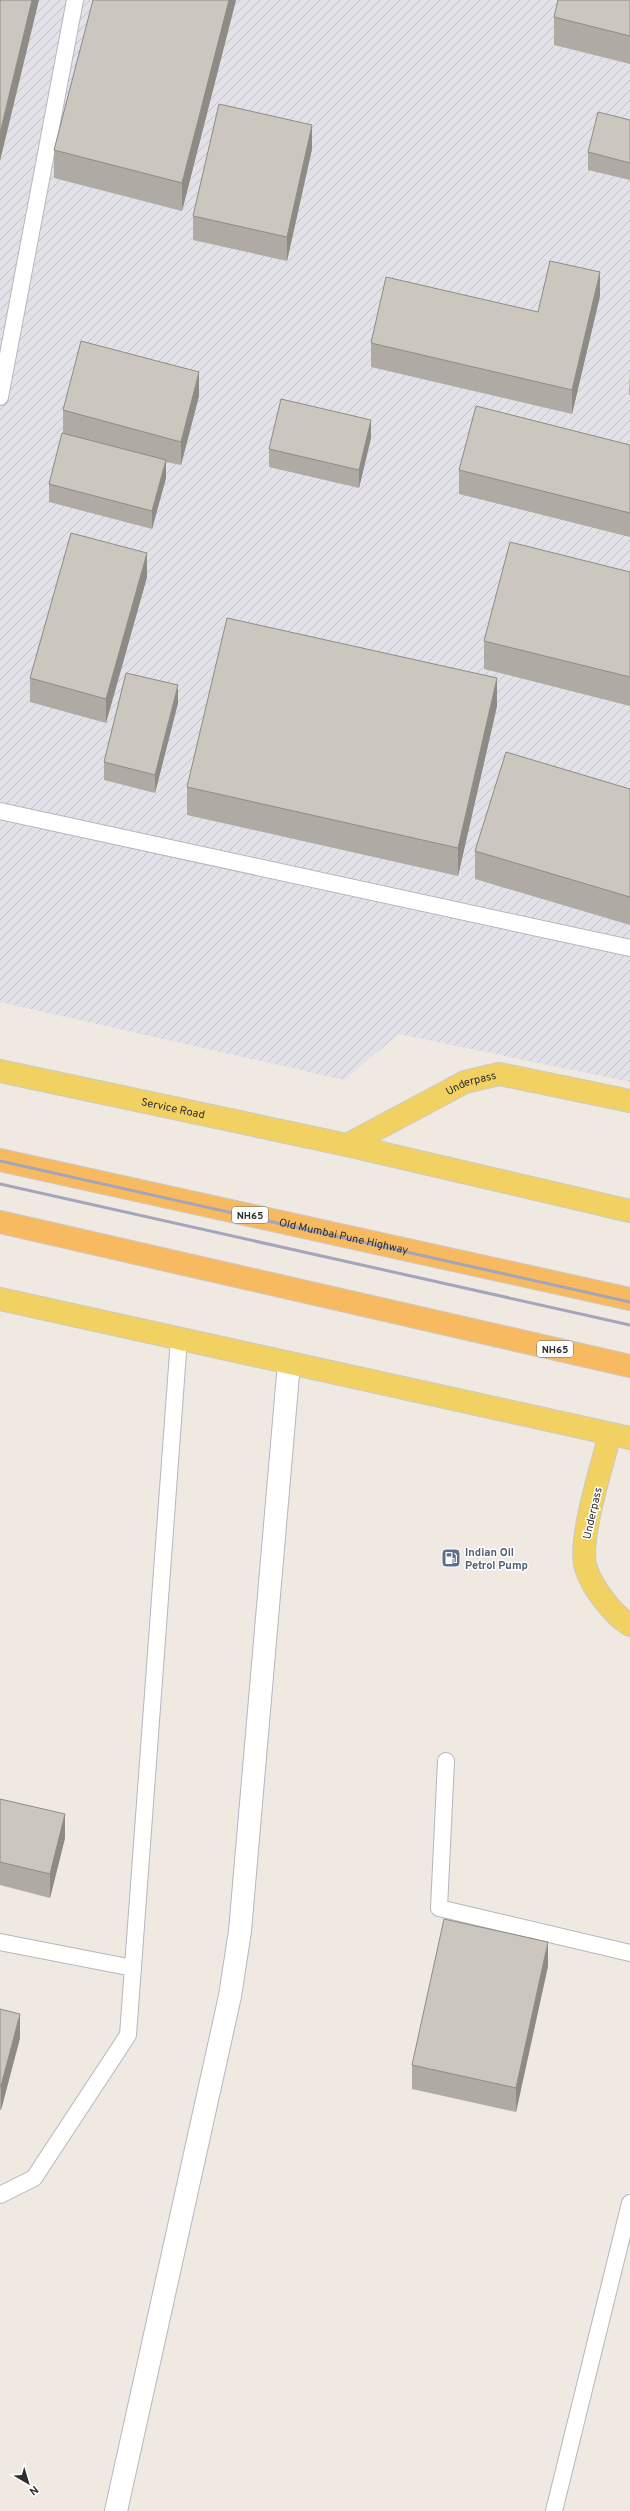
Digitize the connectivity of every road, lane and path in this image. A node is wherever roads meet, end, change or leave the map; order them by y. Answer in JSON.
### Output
{"nodes":[{"id":1,"x":76,"y":0,"type":"edge"},
{"id":2,"x":0,"y":397,"type":"edge"},
{"id":3,"x":0,"y":811,"type":"edge"},
{"id":4,"x":630,"y":948,"type":"edge"},
{"id":5,"x":0,"y":1071,"type":"edge"},
{"id":6,"x":630,"y":1100,"type":"edge"},
{"id":7,"x":347,"y":1146,"type":"junction"},
{"id":8,"x":0,"y":1160,"type":"edge"},
{"id":9,"x":630,"y":1211,"type":"edge"},
{"id":10,"x":0,"y":1222,"type":"edge"},
{"id":11,"x":0,"y":1299,"type":"edge"},
{"id":12,"x":630,"y":1299,"type":"edge"},
{"id":13,"x":179,"y":1339,"type":"junction"},
{"id":14,"x":289,"y":1363,"type":"junction"},
{"id":15,"x":630,"y":1366,"type":"edge"},
{"id":16,"x":620,"y":1436,"type":"edge"},
{"id":17,"x":630,"y":1625,"type":"edge"},
{"id":18,"x":446,"y":1761,"type":"dead end"},
{"id":19,"x":0,"y":1942,"type":"edge"},
{"id":20,"x":630,"y":1952,"type":"edge"},
{"id":21,"x":133,"y":1968,"type":"junction"},
{"id":22,"x":0,"y":2195,"type":"edge"},
{"id":23,"x":630,"y":2203,"type":"edge"},
{"id":24,"x":116,"y":2511,"type":"edge"},
{"id":25,"x":554,"y":2511,"type":"edge"}],
"edges":[{"from":1,"to":2,"type":"lane"},
{"from":3,"to":4,"type":"lane"},
{"from":5,"to":7,"type":"main road","name":"Service Road"},
{"from":6,"to":7,"type":"main road","name":"Underpass"},
{"from":7,"to":9,"type":"main road","name":"Service Road"},
{"from":8,"to":12,"type":"highway","name":"Old Mumbai Pune Highway","number":"NH65"},
{"from":10,"to":15,"type":"highway","number":"NH65"},
{"from":11,"to":13,"type":"main road"},
{"from":13,"to":14,"type":"main road"},
{"from":13,"to":21,"type":"lane"},
{"from":14,"to":16,"type":"main road"},
{"from":14,"to":24,"type":"street"},
{"from":16,"to":17,"type":"main road","name":"Underpass"},
{"from":18,"to":20,"type":"lane"},
{"from":19,"to":21,"type":"lane"},
{"from":21,"to":22,"type":"lane"},
{"from":23,"to":25,"type":"lane"}]}
